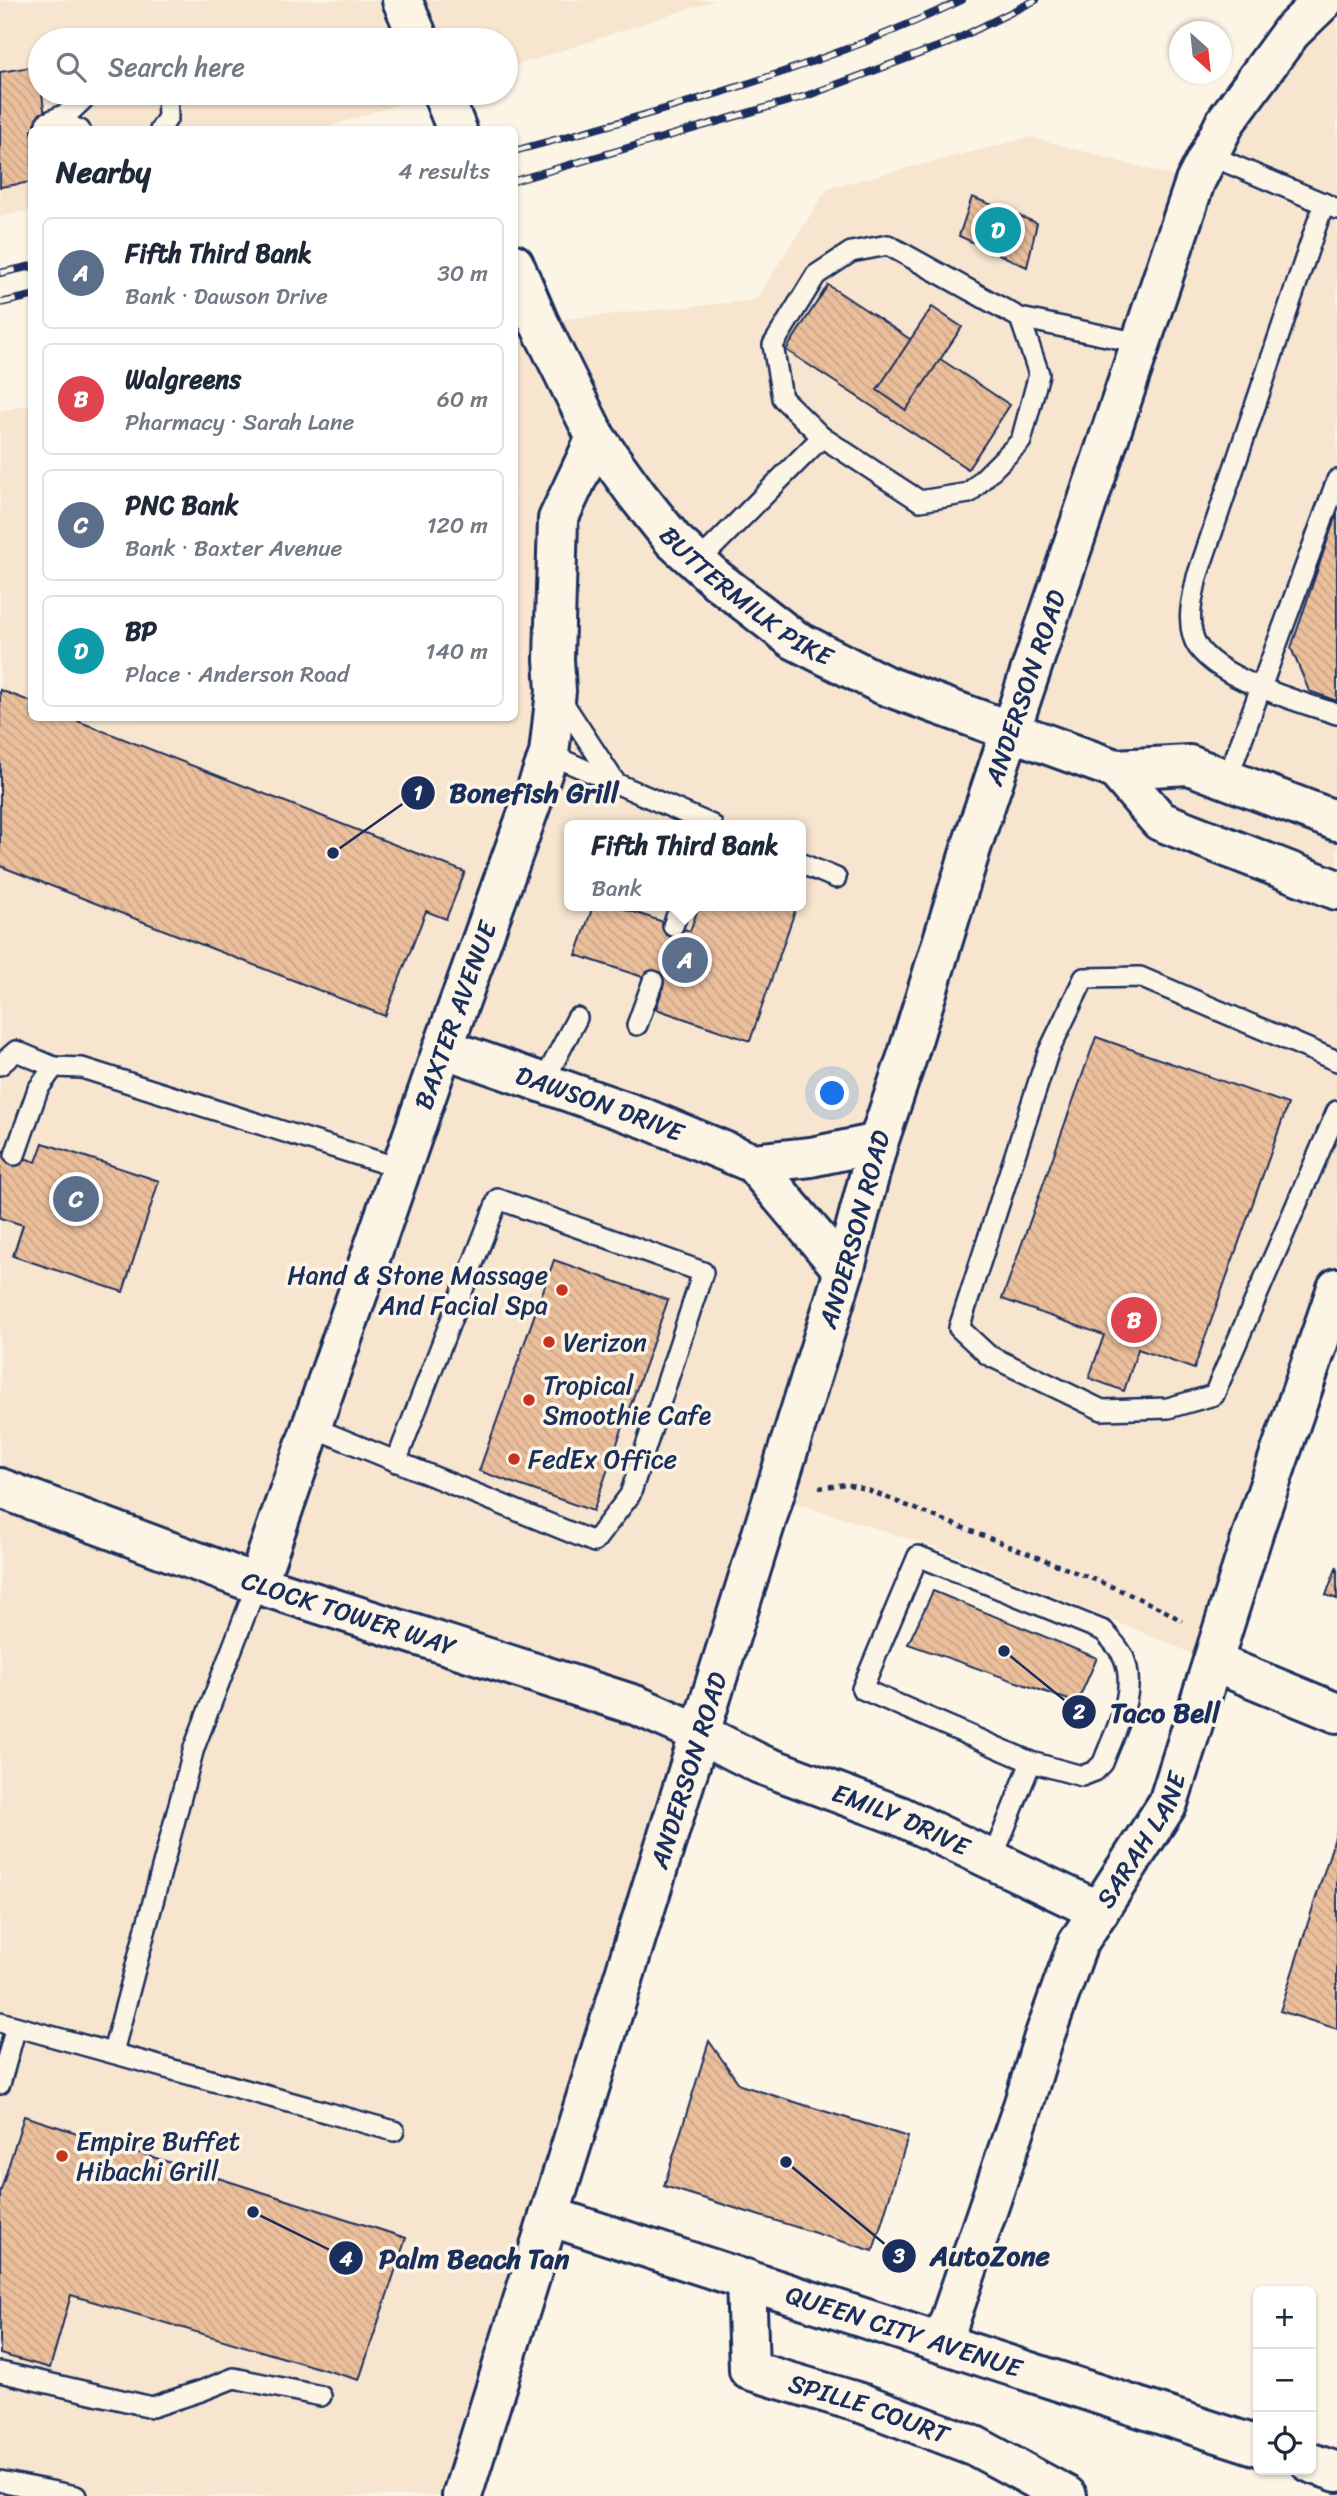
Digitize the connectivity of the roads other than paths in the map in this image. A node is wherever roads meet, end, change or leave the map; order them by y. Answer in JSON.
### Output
{"nodes":[{"id":1,"x":1324,"y":0,"type":"edge"},
{"id":2,"x":77,"y":105,"type":"edge"},
{"id":3,"x":168,"y":105,"type":"edge"},
{"id":4,"x":447,"y":105,"type":"edge"},
{"id":5,"x":46,"y":123,"type":"dead end"},
{"id":6,"x":162,"y":126,"type":"edge"},
{"id":7,"x":455,"y":126,"type":"edge"},
{"id":8,"x":1209,"y":155,"type":"junction"},
{"id":9,"x":1331,"y":206,"type":"edge"},
{"id":10,"x":518,"y":273,"type":"edge"},
{"id":11,"x":1020,"y":318,"type":"junction"},
{"id":12,"x":1140,"y":343,"type":"junction"},
{"id":13,"x":822,"y":437,"type":"junction"},
{"id":14,"x":596,"y":438,"type":"junction"},
{"id":15,"x":1337,"y":480,"type":"edge"},
{"id":16,"x":698,"y":562,"type":"junction"},
{"id":17,"x":1261,"y":688,"type":"junction"},
{"id":18,"x":556,"y":691,"type":"junction"},
{"id":19,"x":1337,"y":714,"type":"edge"},
{"id":20,"x":1010,"y":730,"type":"junction"},
{"id":21,"x":550,"y":754,"type":"junction"},
{"id":22,"x":1115,"y":769,"type":"junction"},
{"id":23,"x":1227,"y":780,"type":"junction"},
{"id":24,"x":615,"y":782,"type":"junction"},
{"id":25,"x":699,"y":820,"type":"edge"},
{"id":26,"x":1337,"y":821,"type":"edge"},
{"id":27,"x":806,"y":866,"type":"edge"},
{"id":28,"x":836,"y":878,"type":"dead end"},
{"id":29,"x":1337,"y":890,"type":"edge"},
{"id":30,"x":678,"y":911,"type":"edge"},
{"id":31,"x":673,"y":926,"type":"dead end"},
{"id":32,"x":653,"y":981,"type":"dead end"},
{"id":33,"x":577,"y":1018,"type":"dead end"},
{"id":34,"x":637,"y":1026,"type":"dead end"},
{"id":35,"x":443,"y":1048,"type":"junction"},
{"id":36,"x":1337,"y":1061,"type":"edge"},
{"id":37,"x":0,"y":1065,"type":"edge"},
{"id":38,"x":54,"y":1068,"type":"junction"},
{"id":39,"x":543,"y":1083,"type":"junction"},
{"id":40,"x":1337,"y":1111,"type":"edge"},
{"id":41,"x":878,"y":1143,"type":"junction"},
{"id":42,"x":15,"y":1155,"type":"dead end"},
{"id":43,"x":753,"y":1163,"type":"junction"},
{"id":44,"x":402,"y":1169,"type":"junction"},
{"id":45,"x":844,"y":1271,"type":"junction"},
{"id":46,"x":1337,"y":1288,"type":"edge"},
{"id":47,"x":312,"y":1427,"type":"junction"},
{"id":48,"x":396,"y":1462,"type":"junction"},
{"id":49,"x":0,"y":1488,"type":"edge"},
{"id":50,"x":257,"y":1584,"type":"junction"},
{"id":51,"x":1213,"y":1662,"type":"junction"},
{"id":52,"x":1337,"y":1713,"type":"edge"},
{"id":53,"x":699,"y":1733,"type":"junction"},
{"id":54,"x":1031,"y":1762,"type":"junction"},
{"id":55,"x":992,"y":1860,"type":"junction"},
{"id":56,"x":1099,"y":1911,"type":"junction"},
{"id":57,"x":8,"y":2025,"type":"edge"},
{"id":58,"x":113,"y":2052,"type":"junction"},
{"id":59,"x":0,"y":2084,"type":"edge"},
{"id":60,"x":394,"y":2131,"type":"dead end"},
{"id":61,"x":549,"y":2216,"type":"junction"},
{"id":62,"x":746,"y":2279,"type":"junction"},
{"id":63,"x":942,"y":2343,"type":"junction"},
{"id":64,"x":0,"y":2372,"type":"edge"},
{"id":65,"x":321,"y":2396,"type":"dead end"},
{"id":66,"x":1253,"y":2444,"type":"edge"},
{"id":67,"x":1316,"y":2465,"type":"edge"},
{"id":68,"x":1337,"y":2472,"type":"edge"},
{"id":69,"x":0,"y":2481,"type":"edge"},
{"id":70,"x":76,"y":2496,"type":"edge"},
{"id":71,"x":462,"y":2496,"type":"edge"},
{"id":72,"x":1067,"y":2496,"type":"edge"}],
"edges":[{"from":1,"to":8,"type":"street","name":"ANDERSON ROAD"},
{"from":2,"to":5,"type":"lane"},
{"from":3,"to":6,"type":"lane"},
{"from":4,"to":7,"type":"street"},
{"from":8,"to":9,"type":"lane"},
{"from":8,"to":12,"type":"street","name":"ANDERSON ROAD"},
{"from":9,"to":17,"type":"lane"},
{"from":10,"to":14,"type":"street","name":"BUTTERMILK PIKE"},
{"from":11,"to":12,"type":"lane"},
{"from":11,"to":13,"type":"lane"},
{"from":11,"to":13,"type":"lane"},
{"from":12,"to":20,"type":"street","name":"ANDERSON ROAD"},
{"from":13,"to":16,"type":"lane"},
{"from":14,"to":16,"type":"street","name":"BUTTERMILK PIKE"},
{"from":14,"to":18,"type":"street","name":"BAXTER AVENUE"},
{"from":15,"to":17,"type":"lane"},
{"from":16,"to":20,"type":"street","name":"BUTTERMILK PIKE"},
{"from":17,"to":19,"type":"lane"},
{"from":17,"to":23,"type":"lane"},
{"from":18,"to":21,"type":"street","name":"BAXTER AVENUE"},
{"from":18,"to":24,"type":"lane"},
{"from":20,"to":22,"type":"street","name":"BUTTERMILK PIKE"},
{"from":20,"to":41,"type":"street","name":"ANDERSON ROAD"},
{"from":21,"to":24,"type":"lane"},
{"from":21,"to":35,"type":"street","name":"BAXTER AVENUE"},
{"from":22,"to":23,"type":"street","name":"BUTTERMILK PIKE"},
{"from":22,"to":29,"type":"street","name":"BUTTERMILK PIKE"},
{"from":23,"to":26,"type":"street","name":"BUTTERMILK PIKE"},
{"from":24,"to":25,"type":"lane"},
{"from":27,"to":28,"type":"lane"},
{"from":30,"to":31,"type":"lane"},
{"from":32,"to":34,"type":"lane"},
{"from":33,"to":39,"type":"lane"},
{"from":35,"to":39,"type":"street","name":"DAWSON DRIVE"},
{"from":35,"to":44,"type":"street","name":"BAXTER AVENUE"},
{"from":36,"to":40,"type":"lane"},
{"from":37,"to":38,"type":"lane"},
{"from":38,"to":42,"type":"lane"},
{"from":38,"to":44,"type":"lane"},
{"from":39,"to":43,"type":"street","name":"DAWSON DRIVE"},
{"from":41,"to":43,"type":"street","name":"DAWSON DRIVE"},
{"from":41,"to":45,"type":"street","name":"ANDERSON ROAD"},
{"from":43,"to":45,"type":"street","name":"DAWSON DRIVE"},
{"from":44,"to":47,"type":"street","name":"BAXTER AVENUE"},
{"from":45,"to":53,"type":"street","name":"ANDERSON ROAD"},
{"from":46,"to":51,"type":"street","name":"SARAH LANE"},
{"from":47,"to":48,"type":"lane"},
{"from":47,"to":50,"type":"street","name":"BAXTER AVENUE"},
{"from":48,"to":48,"type":"lane"},
{"from":49,"to":50,"type":"street","name":"CLOCK TOWER WAY"},
{"from":50,"to":53,"type":"street","name":"CLOCK TOWER WAY"},
{"from":50,"to":58,"type":"lane"},
{"from":51,"to":52,"type":"street"},
{"from":51,"to":56,"type":"street","name":"SARAH LANE"},
{"from":53,"to":55,"type":"street","name":"EMILY DRIVE"},
{"from":53,"to":61,"type":"street","name":"ANDERSON ROAD"},
{"from":54,"to":54,"type":"lane"},
{"from":54,"to":55,"type":"lane"},
{"from":55,"to":56,"type":"street","name":"EMILY DRIVE"},
{"from":56,"to":63,"type":"street","name":"SARAH LANE"},
{"from":57,"to":58,"type":"lane"},
{"from":57,"to":59,"type":"lane"},
{"from":58,"to":60,"type":"lane"},
{"from":61,"to":62,"type":"street","name":"QUEEN CITY AVENUE"},
{"from":61,"to":71,"type":"street","name":"ANDERSON ROAD"},
{"from":62,"to":63,"type":"street","name":"QUEEN CITY AVENUE"},
{"from":62,"to":72,"type":"street","name":"SPILLE COURT"},
{"from":63,"to":66,"type":"street","name":"QUEEN CITY AVENUE"},
{"from":64,"to":65,"type":"lane"},
{"from":67,"to":68,"type":"street"},
{"from":69,"to":70,"type":"lane"}]}
